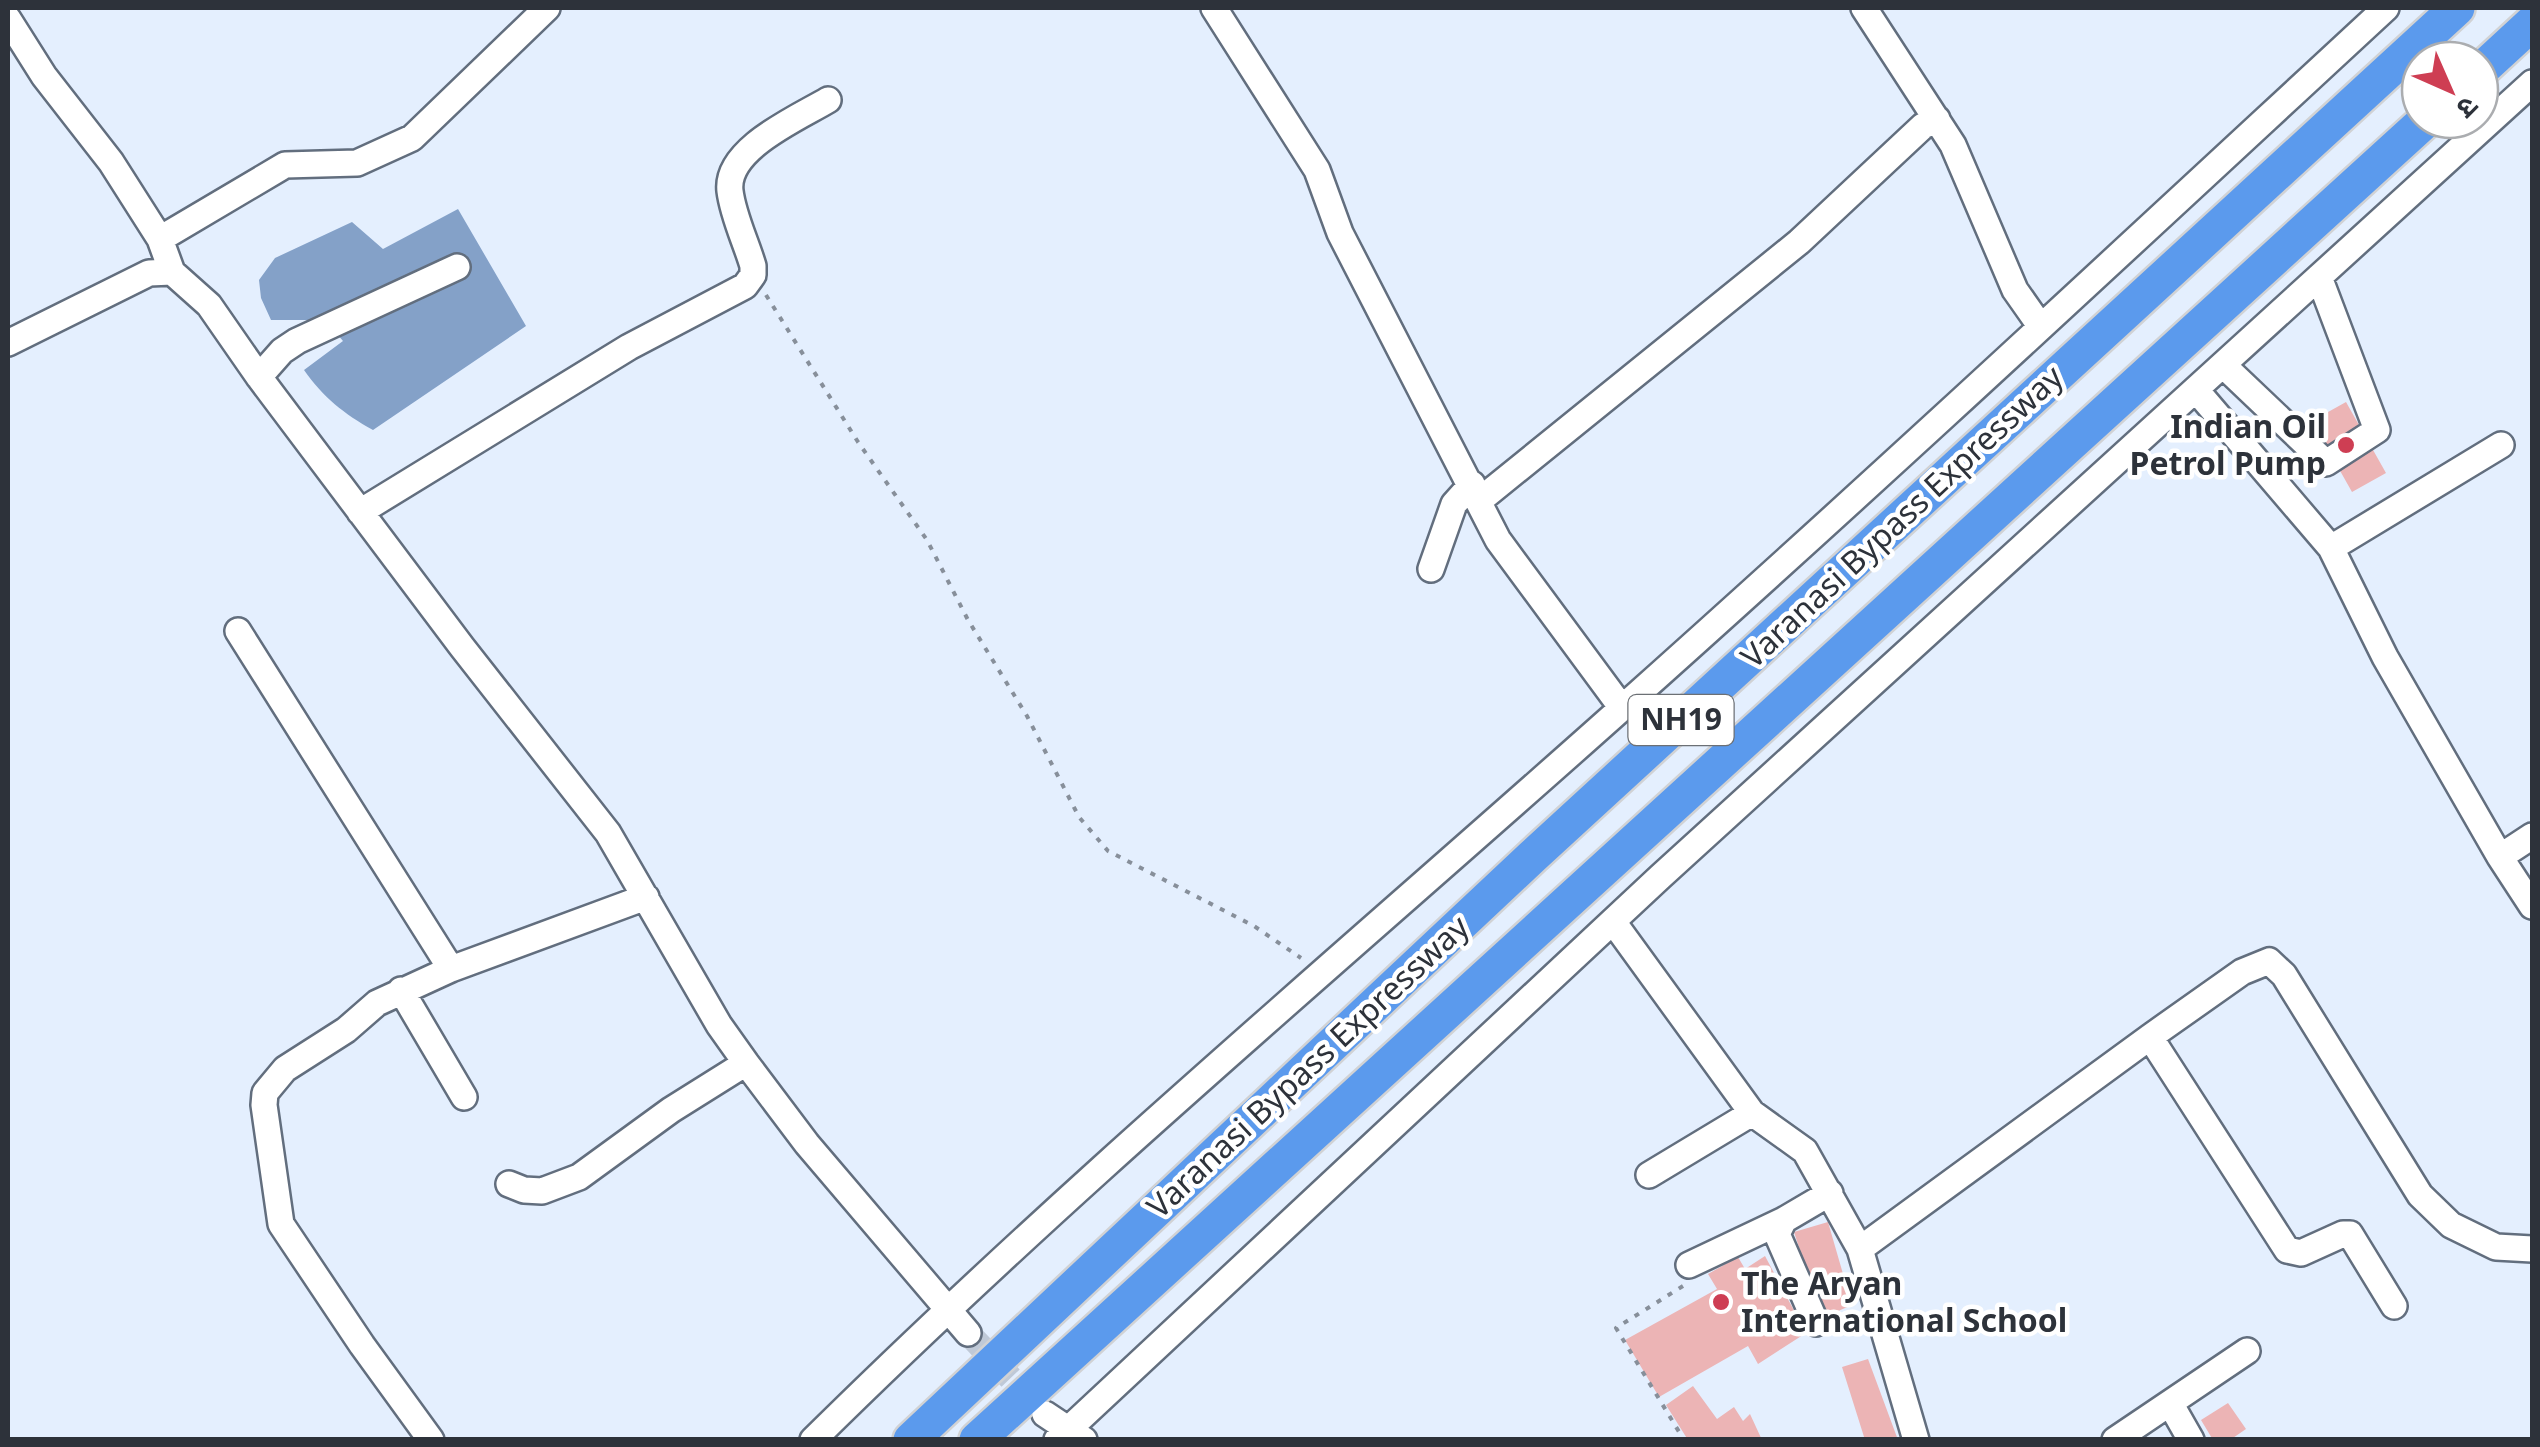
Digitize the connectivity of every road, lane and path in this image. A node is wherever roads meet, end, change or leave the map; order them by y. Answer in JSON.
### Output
{"nodes":[{"id":1,"x":547,"y":8,"type":"edge"},
{"id":2,"x":1214,"y":8,"type":"edge"},
{"id":3,"x":1864,"y":8,"type":"edge"},
{"id":4,"x":2386,"y":8,"type":"edge"},
{"id":5,"x":2457,"y":8,"type":"edge"},
{"id":6,"x":8,"y":19,"type":"edge"},
{"id":7,"x":2532,"y":23,"type":"edge"},
{"id":8,"x":2500,"y":53,"type":"edge"},
{"id":9,"x":2532,"y":83,"type":"edge"},
{"id":10,"x":828,"y":100,"type":"dead end"},
{"id":11,"x":1937,"y":119,"type":"junction"},
{"id":12,"x":2404,"y":140,"type":"edge"},
{"id":13,"x":160,"y":239,"type":"junction"},
{"id":14,"x":457,"y":266,"type":"dead end"},
{"id":15,"x":172,"y":272,"type":"junction"},
{"id":16,"x":753,"y":275,"type":"junction"},
{"id":17,"x":2320,"y":277,"type":"junction"},
{"id":18,"x":2041,"y":327,"type":"junction"},
{"id":19,"x":8,"y":343,"type":"edge"},
{"id":20,"x":2223,"y":365,"type":"junction"},
{"id":21,"x":258,"y":377,"type":"junction"},
{"id":22,"x":2196,"y":390,"type":"junction"},
{"id":23,"x":2501,"y":445,"type":"dead end"},
{"id":24,"x":1476,"y":492,"type":"junction"},
{"id":25,"x":360,"y":512,"type":"junction"},
{"id":26,"x":2331,"y":548,"type":"junction"},
{"id":27,"x":1431,"y":569,"type":"dead end"},
{"id":28,"x":238,"y":631,"type":"dead end"},
{"id":29,"x":1622,"y":708,"type":"junction"},
{"id":30,"x":2532,"y":836,"type":"edge"},
{"id":31,"x":2500,"y":857,"type":"junction"},
{"id":32,"x":646,"y":897,"type":"junction"},
{"id":33,"x":2532,"y":906,"type":"edge"},
{"id":34,"x":1614,"y":923,"type":"junction"},
{"id":35,"x":452,"y":968,"type":"junction"},
{"id":36,"x":1318,"y":976,"type":"junction"},
{"id":37,"x":401,"y":990,"type":"junction"},
{"id":38,"x":2150,"y":1037,"type":"junction"},
{"id":39,"x":746,"y":1063,"type":"junction"},
{"id":40,"x":464,"y":1097,"type":"dead end"},
{"id":41,"x":1752,"y":1113,"type":"junction"},
{"id":42,"x":1649,"y":1175,"type":"dead end"},
{"id":43,"x":509,"y":1184,"type":"dead end"},
{"id":44,"x":1830,"y":1193,"type":"junction"},
{"id":45,"x":1784,"y":1220,"type":"junction"},
{"id":46,"x":1860,"y":1249,"type":"junction"},
{"id":47,"x":2532,"y":1249,"type":"edge"},
{"id":48,"x":1689,"y":1265,"type":"joint"},
{"id":49,"x":2394,"y":1306,"type":"dead end"},
{"id":50,"x":948,"y":1311,"type":"junction"},
{"id":51,"x":1816,"y":1322,"type":"dead end"},
{"id":52,"x":968,"y":1333,"type":"tunnel mouth"},
{"id":53,"x":2247,"y":1351,"type":"dead end"},
{"id":54,"x":2170,"y":1403,"type":"junction"},
{"id":55,"x":1045,"y":1414,"type":"tunnel mouth"},
{"id":56,"x":1069,"y":1436,"type":"edge"},
{"id":57,"x":431,"y":1440,"type":"edge"},
{"id":58,"x":814,"y":1440,"type":"edge"},
{"id":59,"x":912,"y":1440,"type":"edge"},
{"id":60,"x":976,"y":1440,"type":"edge"},
{"id":61,"x":1684,"y":1440,"type":"edge"},
{"id":62,"x":1916,"y":1440,"type":"edge"},
{"id":63,"x":2116,"y":1440,"type":"edge"},
{"id":64,"x":2191,"y":1440,"type":"edge"}],
"edges":[{"from":1,"to":13,"type":"street"},
{"from":2,"to":24,"type":"street"},
{"from":3,"to":11,"type":"street"},
{"from":4,"to":18,"type":"street"},
{"from":5,"to":59,"type":"highway","name":"Varanasi Bypass Expressway","number":"NH19"},
{"from":6,"to":13,"type":"street"},
{"from":7,"to":8,"type":"highway"},
{"from":9,"to":17,"type":"street"},
{"from":10,"to":16,"type":"street"},
{"from":11,"to":18,"type":"street"},
{"from":11,"to":24,"type":"street"},
{"from":12,"to":60,"type":"highway","name":"Varanasi Bypass Expressway","number":"NH19"},
{"from":13,"to":15,"type":"street"},
{"from":14,"to":21,"type":"street"},
{"from":15,"to":19,"type":"street"},
{"from":15,"to":21,"type":"street"},
{"from":16,"to":25,"type":"street"},
{"from":16,"to":36,"type":"path"},
{"from":17,"to":20,"type":"street"},
{"from":17,"to":20,"type":"street"},
{"from":18,"to":29,"type":"street"},
{"from":20,"to":22,"type":"street"},
{"from":21,"to":25,"type":"street"},
{"from":22,"to":26,"type":"street"},
{"from":22,"to":34,"type":"street"},
{"from":23,"to":26,"type":"street"},
{"from":24,"to":27,"type":"street"},
{"from":24,"to":29,"type":"street"},
{"from":25,"to":32,"type":"street"},
{"from":26,"to":31,"type":"street"},
{"from":28,"to":35,"type":"street"},
{"from":29,"to":36,"type":"street"},
{"from":30,"to":31,"type":"street"},
{"from":31,"to":33,"type":"street"},
{"from":32,"to":35,"type":"street"},
{"from":32,"to":39,"type":"street"},
{"from":34,"to":41,"type":"street"},
{"from":34,"to":56,"type":"street"},
{"from":35,"to":37,"type":"street"},
{"from":36,"to":50,"type":"street"},
{"from":37,"to":40,"type":"street"},
{"from":37,"to":57,"type":"street"},
{"from":38,"to":46,"type":"street"},
{"from":38,"to":47,"type":"street"},
{"from":38,"to":49,"type":"street"},
{"from":39,"to":43,"type":"street"},
{"from":39,"to":50,"type":"street"},
{"from":41,"to":42,"type":"street"},
{"from":41,"to":44,"type":"street"},
{"from":44,"to":45,"type":"street"},
{"from":44,"to":46,"type":"street"},
{"from":45,"to":48,"type":"street"},
{"from":45,"to":51,"type":"street"},
{"from":46,"to":62,"type":"street"},
{"from":48,"to":61,"type":"path"},
{"from":50,"to":52,"type":"street"},
{"from":50,"to":58,"type":"street"},
{"from":53,"to":54,"type":"street"},
{"from":54,"to":63,"type":"street"},
{"from":54,"to":64,"type":"street"},
{"from":55,"to":56,"type":"street"}]}
